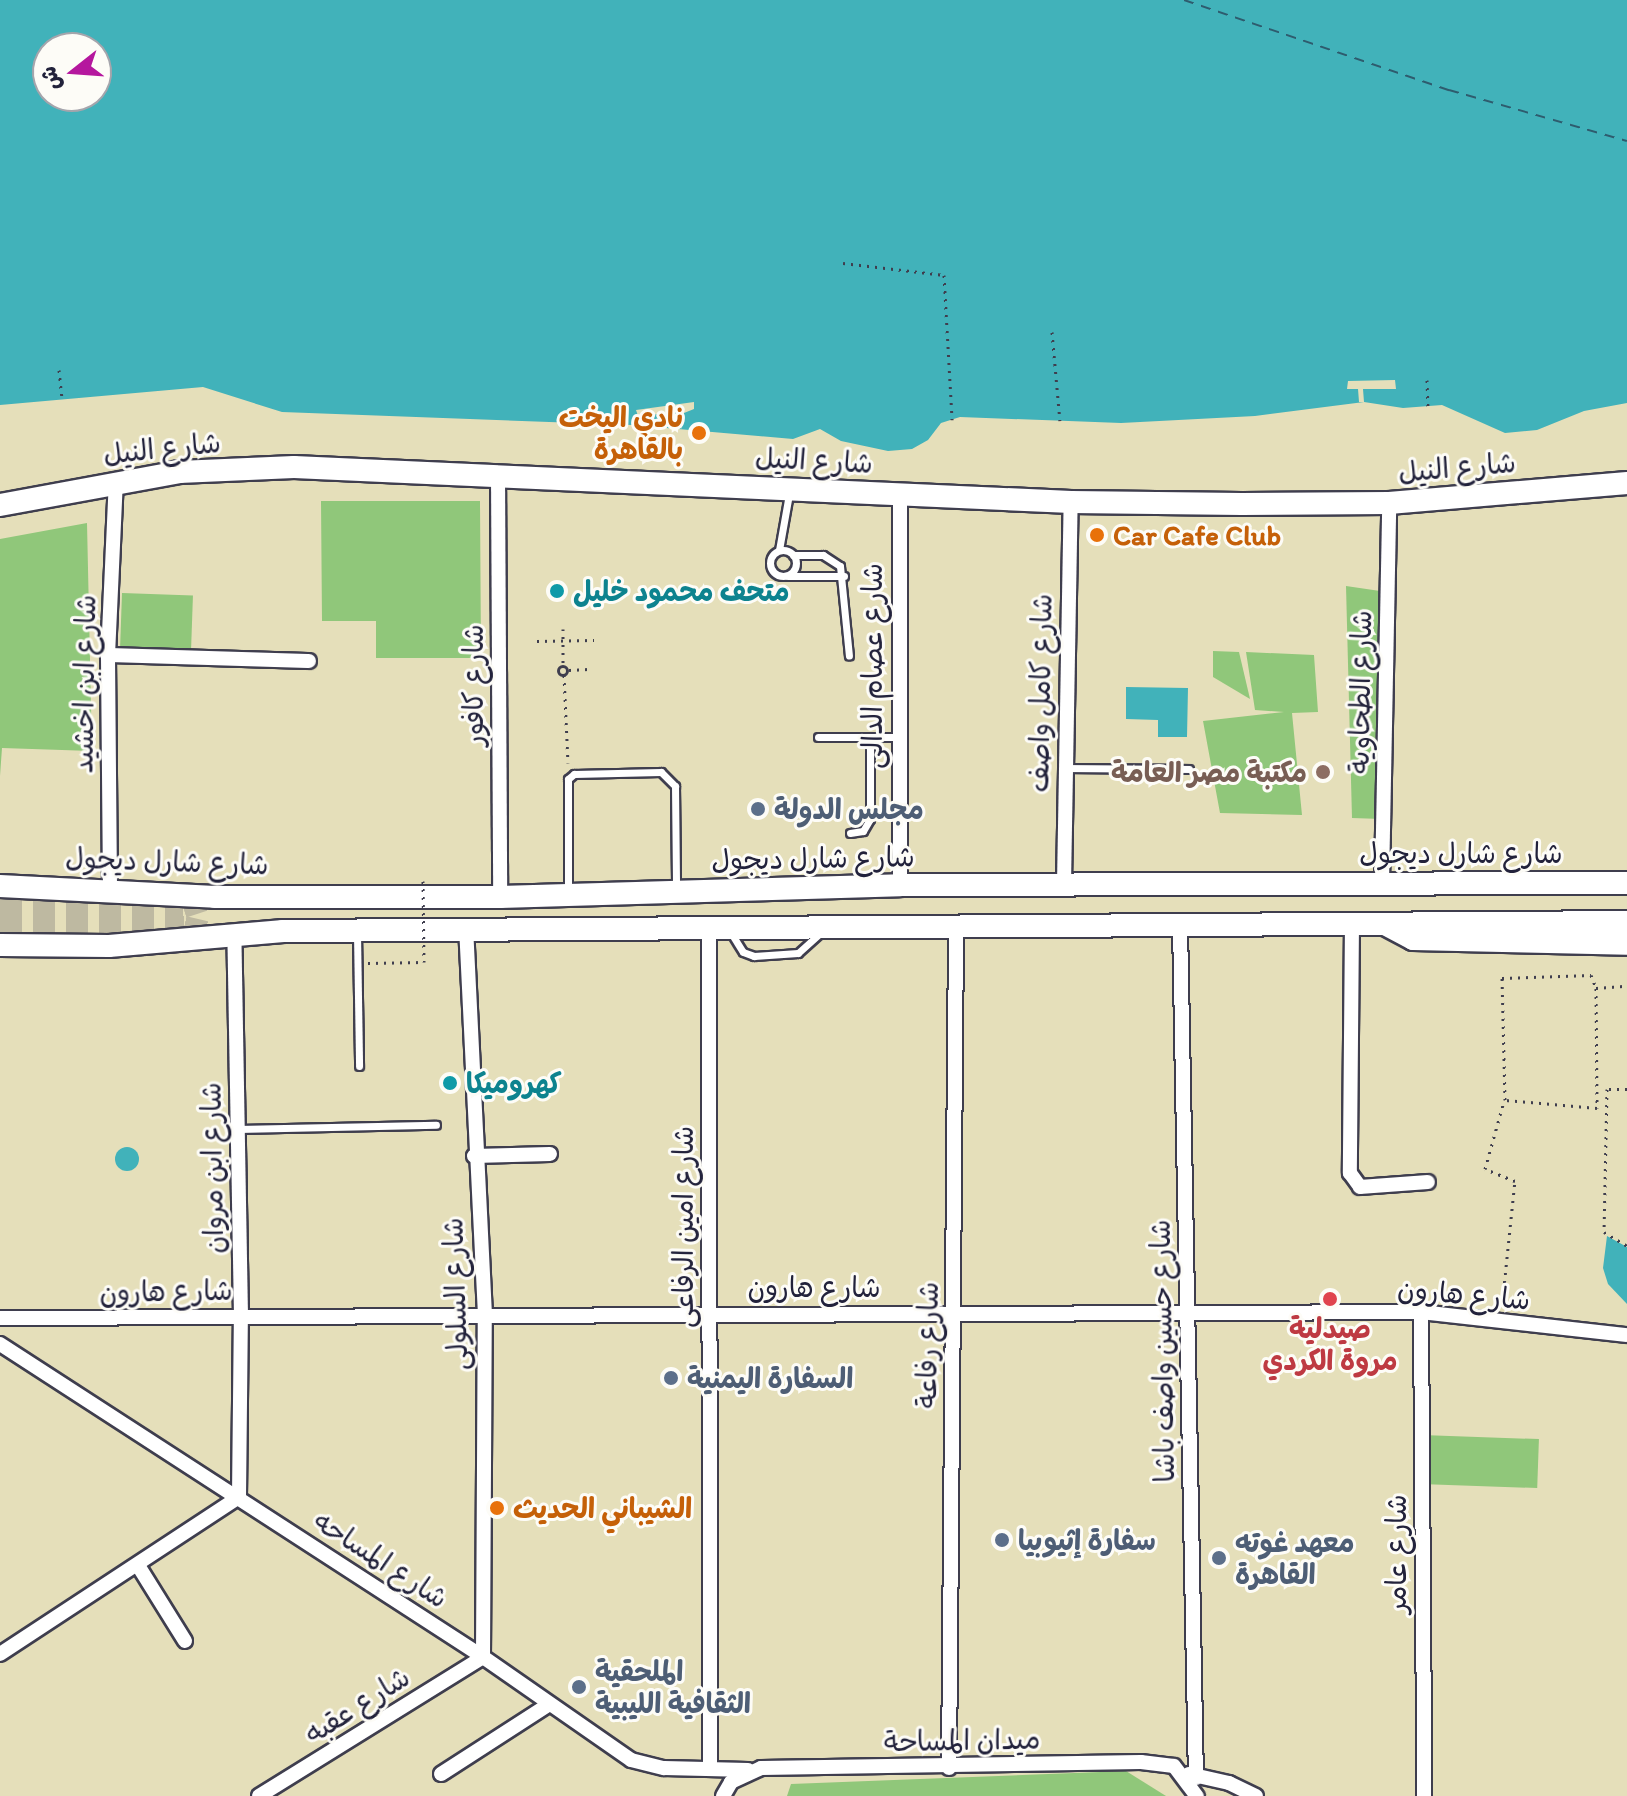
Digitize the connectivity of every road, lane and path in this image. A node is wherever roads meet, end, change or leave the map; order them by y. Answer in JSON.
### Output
{"nodes":[{"id":1,"x":843,"y":263,"type":"dead end"},
{"id":2,"x":1052,"y":332,"type":"dead end"},
{"id":3,"x":59,"y":370,"type":"dead end"},
{"id":4,"x":1427,"y":380,"type":"dead end"},
{"id":5,"x":62,"y":398,"type":"dead end"},
{"id":6,"x":1428,"y":406,"type":"dead end"},
{"id":7,"x":952,"y":420,"type":"dead end"},
{"id":8,"x":1060,"y":421,"type":"dead end"},
{"id":9,"x":498,"y":473,"type":"junction"},
{"id":10,"x":116,"y":481,"type":"junction"},
{"id":11,"x":1627,"y":483,"type":"edge"},
{"id":12,"x":791,"y":488,"type":"junction"},
{"id":13,"x":900,"y":494,"type":"junction"},
{"id":14,"x":1071,"y":502,"type":"junction"},
{"id":15,"x":1389,"y":503,"type":"junction"},
{"id":16,"x":0,"y":505,"type":"edge"},
{"id":17,"x":779,"y":550,"type":"junction"},
{"id":18,"x":793,"y":555,"type":"junction"},
{"id":19,"x":788,"y":576,"type":"junction"},
{"id":20,"x":844,"y":576,"type":"junction"},
{"id":21,"x":563,"y":629,"type":"dead end"},
{"id":22,"x":594,"y":640,"type":"dead end"},
{"id":23,"x":537,"y":641,"type":"dead end"},
{"id":24,"x":563,"y":641,"type":"junction"},
{"id":25,"x":108,"y":655,"type":"junction"},
{"id":26,"x":849,"y":656,"type":"dead end"},
{"id":27,"x":309,"y":661,"type":"dead end"},
{"id":28,"x":565,"y":668,"type":"junction"},
{"id":29,"x":589,"y":669,"type":"dead end"},
{"id":30,"x":564,"y":675,"type":"junction"},
{"id":31,"x":818,"y":737,"type":"dead end"},
{"id":32,"x":870,"y":737,"type":"junction"},
{"id":33,"x":896,"y":737,"type":"junction"},
{"id":34,"x":1063,"y":768,"type":"junction"},
{"id":35,"x":1189,"y":769,"type":"dead end"},
{"id":36,"x":568,"y":779,"type":"junction"},
{"id":37,"x":850,"y":833,"type":"dead end"},
{"id":38,"x":423,"y":881,"type":"dead end"},
{"id":39,"x":1382,"y":882,"type":"junction"},
{"id":40,"x":1627,"y":883,"type":"edge"},
{"id":41,"x":1064,"y":884,"type":"junction"},
{"id":42,"x":900,"y":885,"type":"junction"},
{"id":43,"x":0,"y":886,"type":"edge"},
{"id":44,"x":110,"y":887,"type":"junction"},
{"id":45,"x":676,"y":892,"type":"junction"},
{"id":46,"x":568,"y":895,"type":"junction"},
{"id":47,"x":500,"y":897,"type":"junction"},
{"id":48,"x":1627,"y":922,"type":"edge"},
{"id":49,"x":1352,"y":923,"type":"junction"},
{"id":50,"x":1384,"y":923,"type":"junction"},
{"id":51,"x":956,"y":924,"type":"junction"},
{"id":52,"x":1180,"y":924,"type":"junction"},
{"id":53,"x":717,"y":925,"type":"junction"},
{"id":54,"x":834,"y":925,"type":"junction"},
{"id":55,"x":466,"y":929,"type":"junction"},
{"id":56,"x":357,"y":930,"type":"junction"},
{"id":57,"x":234,"y":934,"type":"junction"},
{"id":58,"x":1627,"y":944,"type":"edge"},
{"id":59,"x":0,"y":945,"type":"edge"},
{"id":60,"x":365,"y":963,"type":"dead end"},
{"id":61,"x":1626,"y":986,"type":"edge"},
{"id":62,"x":1596,"y":988,"type":"junction"},
{"id":63,"x":359,"y":1066,"type":"dead end"},
{"id":64,"x":1627,"y":1089,"type":"edge"},
{"id":65,"x":1505,"y":1100,"type":"junction"},
{"id":66,"x":1597,"y":1108,"type":"junction"},
{"id":67,"x":1605,"y":1110,"type":"junction"},
{"id":68,"x":436,"y":1125,"type":"dead end"},
{"id":69,"x":238,"y":1129,"type":"junction"},
{"id":70,"x":550,"y":1154,"type":"dead end"},
{"id":71,"x":474,"y":1156,"type":"junction"},
{"id":72,"x":1428,"y":1182,"type":"dead end"},
{"id":73,"x":1627,"y":1246,"type":"edge"},
{"id":74,"x":1421,"y":1312,"type":"junction"},
{"id":75,"x":710,"y":1313,"type":"junction"},
{"id":76,"x":953,"y":1313,"type":"junction"},
{"id":77,"x":485,"y":1315,"type":"junction"},
{"id":78,"x":241,"y":1316,"type":"junction"},
{"id":79,"x":1188,"y":1317,"type":"junction"},
{"id":80,"x":0,"y":1318,"type":"edge"},
{"id":81,"x":1500,"y":1322,"type":"junction"},
{"id":82,"x":1627,"y":1335,"type":"edge"},
{"id":83,"x":1,"y":1345,"type":"edge"},
{"id":84,"x":239,"y":1497,"type":"junction"},
{"id":85,"x":139,"y":1567,"type":"junction"},
{"id":86,"x":185,"y":1641,"type":"dead end"},
{"id":87,"x":0,"y":1654,"type":"edge"},
{"id":88,"x":483,"y":1657,"type":"junction"},
{"id":89,"x":548,"y":1705,"type":"junction"},
{"id":90,"x":1174,"y":1766,"type":"junction"},
{"id":91,"x":949,"y":1768,"type":"junction"},
{"id":92,"x":710,"y":1769,"type":"junction"},
{"id":93,"x":748,"y":1770,"type":"junction"},
{"id":94,"x":441,"y":1774,"type":"dead end"},
{"id":95,"x":1196,"y":1778,"type":"junction"},
{"id":96,"x":259,"y":1796,"type":"edge"},
{"id":97,"x":723,"y":1796,"type":"edge"},
{"id":98,"x":1197,"y":1796,"type":"edge"},
{"id":99,"x":1256,"y":1796,"type":"edge"},
{"id":100,"x":1424,"y":1796,"type":"edge"}],
"edges":[{"from":1,"to":7,"type":"path"},
{"from":2,"to":8,"type":"path"},
{"from":3,"to":5,"type":"path"},
{"from":4,"to":6,"type":"path"},
{"from":9,"to":10,"type":"main road","name":"شارع النيل"},
{"from":9,"to":12,"type":"main road","name":"شارع النيل"},
{"from":9,"to":47,"type":"street","name":"شارع كافور"},
{"from":10,"to":16,"type":"main road","name":"شارع النيل"},
{"from":10,"to":25,"type":"street","name":"شارع ابن اخشيد"},
{"from":11,"to":15,"type":"main road","name":"شارع النيل"},
{"from":12,"to":13,"type":"main road","name":"شارع النيل"},
{"from":12,"to":17,"type":"lane"},
{"from":13,"to":14,"type":"main road","name":"شارع النيل"},
{"from":13,"to":33,"type":"street","name":"شارع عصام الدالى"},
{"from":14,"to":15,"type":"main road","name":"شارع النيل"},
{"from":14,"to":34,"type":"street","name":"شارع كامل واصف"},
{"from":15,"to":39,"type":"street","name":"شارع الطحاوية"},
{"from":17,"to":18,"type":"lane"},
{"from":17,"to":19,"type":"lane"},
{"from":18,"to":19,"type":"lane"},
{"from":18,"to":20,"type":"lane"},
{"from":19,"to":20,"type":"lane"},
{"from":20,"to":26,"type":"lane"},
{"from":21,"to":24,"type":"path"},
{"from":22,"to":24,"type":"path"},
{"from":23,"to":24,"type":"path"},
{"from":24,"to":28,"type":"path"},
{"from":25,"to":27,"type":"street"},
{"from":25,"to":44,"type":"street","name":"شارع ابن اخشيد"},
{"from":28,"to":29,"type":"path"},
{"from":28,"to":30,"type":"path"},
{"from":28,"to":30,"type":"path"},
{"from":30,"to":36,"type":"path"},
{"from":31,"to":32,"type":"lane"},
{"from":32,"to":33,"type":"lane"},
{"from":32,"to":37,"type":"lane"},
{"from":33,"to":42,"type":"street","name":"شارع عصام الدالى"},
{"from":34,"to":35,"type":"lane"},
{"from":34,"to":41,"type":"street","name":"شارع كامل واصف"},
{"from":36,"to":45,"type":"lane"},
{"from":36,"to":46,"type":"lane"},
{"from":38,"to":60,"type":"path","bridge":true},
{"from":39,"to":40,"type":"main road","name":"شارع شارل ديجول"},
{"from":39,"to":41,"type":"main road","name":"شارع شارل ديجول"},
{"from":41,"to":42,"type":"main road","name":"شارع شارل ديجول"},
{"from":42,"to":45,"type":"main road","name":"شارع شارل ديجول"},
{"from":43,"to":44,"type":"main road","name":"شارع شارل ديجول"},
{"from":44,"to":47,"type":"main road","name":"شارع شارل ديجول"},
{"from":45,"to":46,"type":"main road","name":"شارع شارل ديجول"},
{"from":46,"to":47,"type":"main road","name":"شارع شارل ديجول"},
{"from":48,"to":50,"type":"main road"},
{"from":49,"to":50,"type":"main road"},
{"from":49,"to":52,"type":"main road"},
{"from":49,"to":72,"type":"street"},
{"from":50,"to":58,"type":"main road"},
{"from":51,"to":52,"type":"main road"},
{"from":51,"to":54,"type":"main road"},
{"from":51,"to":76,"type":"street","name":"شارع رفاعة"},
{"from":52,"to":79,"type":"street","name":"شارع حسين واصف باشا"},
{"from":53,"to":54,"type":"main road"},
{"from":53,"to":54,"type":"lane"},
{"from":53,"to":55,"type":"main road"},
{"from":53,"to":75,"type":"street","name":"شارع امين الرفاعى"},
{"from":55,"to":56,"type":"main road"},
{"from":55,"to":71,"type":"street","name":"شارع السلولى"},
{"from":56,"to":57,"type":"main road"},
{"from":56,"to":63,"type":"lane"},
{"from":57,"to":59,"type":"main road"},
{"from":57,"to":69,"type":"street","name":"شارع ابن مروان"},
{"from":61,"to":62,"type":"path"},
{"from":62,"to":65,"type":"path"},
{"from":62,"to":66,"type":"path"},
{"from":64,"to":67,"type":"path"},
{"from":65,"to":66,"type":"path"},
{"from":65,"to":81,"type":"path"},
{"from":66,"to":67,"type":"path"},
{"from":67,"to":73,"type":"path"},
{"from":68,"to":69,"type":"lane"},
{"from":69,"to":78,"type":"street","name":"شارع ابن مروان"},
{"from":70,"to":71,"type":"street"},
{"from":71,"to":77,"type":"street","name":"شارع السلولى"},
{"from":74,"to":79,"type":"street","name":"شارع هارون"},
{"from":74,"to":81,"type":"street","name":"شارع هارون"},
{"from":74,"to":100,"type":"street","name":"شارع عامر"},
{"from":75,"to":76,"type":"street","name":"شارع هارون"},
{"from":75,"to":77,"type":"street","name":"شارع هارون"},
{"from":75,"to":92,"type":"street","name":"شارع امين الرفاعى"},
{"from":76,"to":79,"type":"street","name":"شارع هارون"},
{"from":76,"to":91,"type":"street","name":"شارع رفاعة"},
{"from":77,"to":78,"type":"street","name":"شارع هارون"},
{"from":77,"to":88,"type":"street","name":"شارع السلولى"},
{"from":78,"to":80,"type":"street","name":"شارع هارون"},
{"from":78,"to":84,"type":"street","name":"شارع ابن مروان"},
{"from":79,"to":95,"type":"street","name":"شارع حسين واصف باشا"},
{"from":81,"to":82,"type":"street","name":"شارع هارون"},
{"from":83,"to":84,"type":"street","name":"شارع المساحه"},
{"from":84,"to":85,"type":"street"},
{"from":84,"to":88,"type":"street","name":"شارع المساحه"},
{"from":85,"to":86,"type":"street"},
{"from":85,"to":87,"type":"street"},
{"from":88,"to":89,"type":"street","name":"شارع المساحه"},
{"from":88,"to":96,"type":"street","name":"شارع عقبه"},
{"from":89,"to":92,"type":"street","name":"شارع المساحه"},
{"from":89,"to":94,"type":"street"},
{"from":90,"to":91,"type":"street","name":"ميدان المساحة"},
{"from":90,"to":95,"type":"street"},
{"from":90,"to":98,"type":"street"},
{"from":91,"to":93,"type":"street","name":"ميدان المساحة"},
{"from":92,"to":93,"type":"street","name":"شارع المساحه"},
{"from":93,"to":97,"type":"street"},
{"from":95,"to":99,"type":"street"}]}
